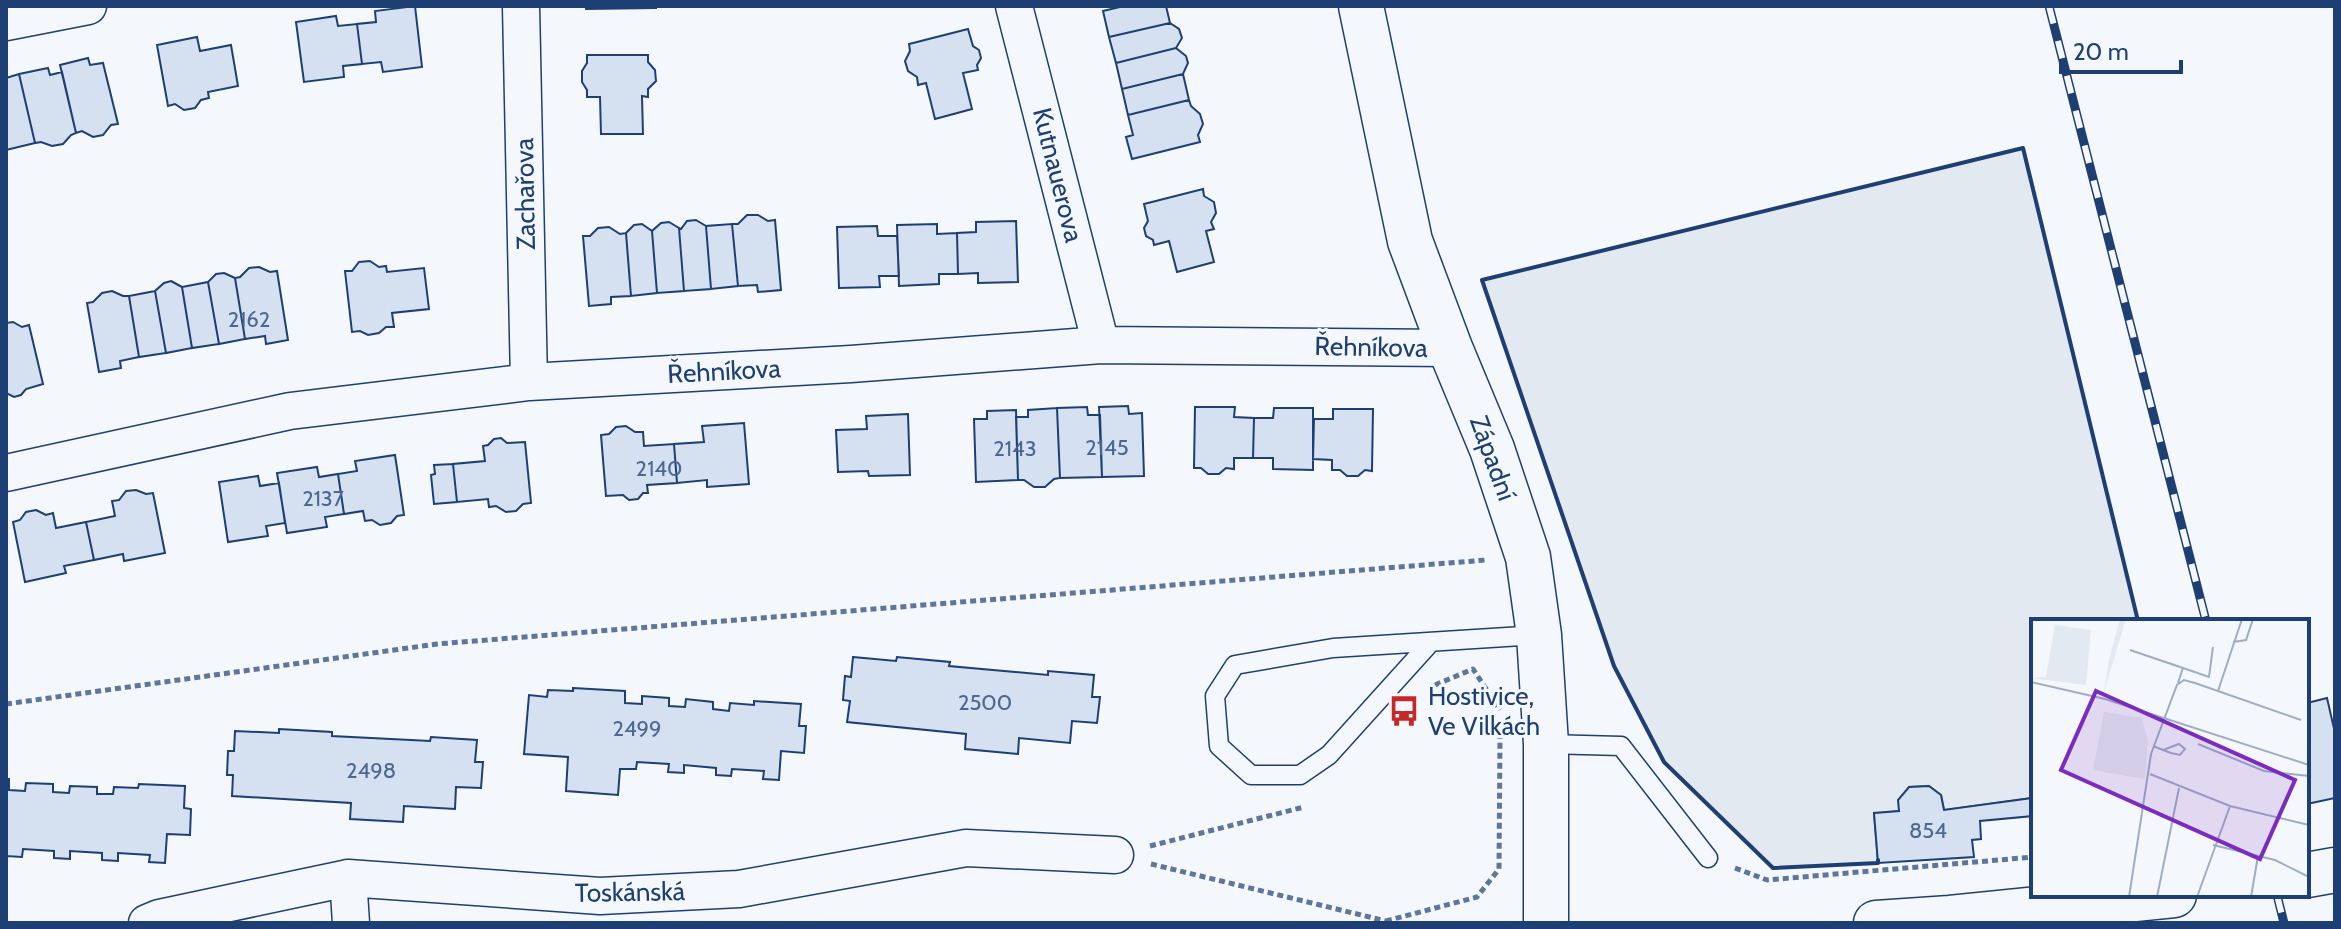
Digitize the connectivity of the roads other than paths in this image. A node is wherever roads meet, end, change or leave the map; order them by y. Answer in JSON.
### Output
{"nodes":[{"id":1,"x":88,"y":6,"type":"edge"},
{"id":2,"x":521,"y":6,"type":"edge"},
{"id":3,"x":1014,"y":6,"type":"edge"},
{"id":4,"x":1361,"y":6,"type":"edge"},
{"id":5,"x":25,"y":14,"type":"edge"},
{"id":6,"x":1101,"y":345,"type":"junction"},
{"id":7,"x":1450,"y":348,"type":"junction"},
{"id":8,"x":529,"y":382,"type":"junction"},
{"id":9,"x":6,"y":473,"type":"edge"},
{"id":10,"x":1539,"y":635,"type":"junction"},
{"id":11,"x":1431,"y":642,"type":"junction"},
{"id":12,"x":1546,"y":744,"type":"junction"},
{"id":13,"x":1115,"y":855,"type":"road end"},
{"id":14,"x":1708,"y":858,"type":"road end"},
{"id":15,"x":2335,"y":870,"type":"edge"},
{"id":16,"x":2309,"y":875,"type":"edge"},
{"id":17,"x":348,"y":878,"type":"junction"},
{"id":18,"x":2155,"y":897,"type":"edge"},
{"id":19,"x":147,"y":923,"type":"edge"},
{"id":20,"x":351,"y":923,"type":"edge"},
{"id":21,"x":1546,"y":923,"type":"edge"},
{"id":22,"x":1876,"y":923,"type":"edge"}],
"edges":[{"from":1,"to":5,"type":"street"},
{"from":2,"to":8,"type":"street","name":"Zachařova"},
{"from":3,"to":6,"type":"street","name":"Kutnauerova"},
{"from":4,"to":7,"type":"street","name":"Západní"},
{"from":6,"to":7,"type":"street","name":"Řehníkova"},
{"from":6,"to":8,"type":"street","name":"Řehníkova"},
{"from":7,"to":10,"type":"street","name":"Západní"},
{"from":8,"to":9,"type":"street","name":"Řehníkova"},
{"from":10,"to":11,"type":"lane"},
{"from":10,"to":12,"type":"street","name":"Západní"},
{"from":11,"to":11,"type":"lane"},
{"from":12,"to":14,"type":"lane"},
{"from":12,"to":21,"type":"street","name":"Západní"},
{"from":13,"to":17,"type":"street","name":"Toskánská"},
{"from":15,"to":16,"type":"street"},
{"from":17,"to":19,"type":"street","name":"Toskánská"},
{"from":17,"to":20,"type":"street"},
{"from":18,"to":22,"type":"street"}]}
